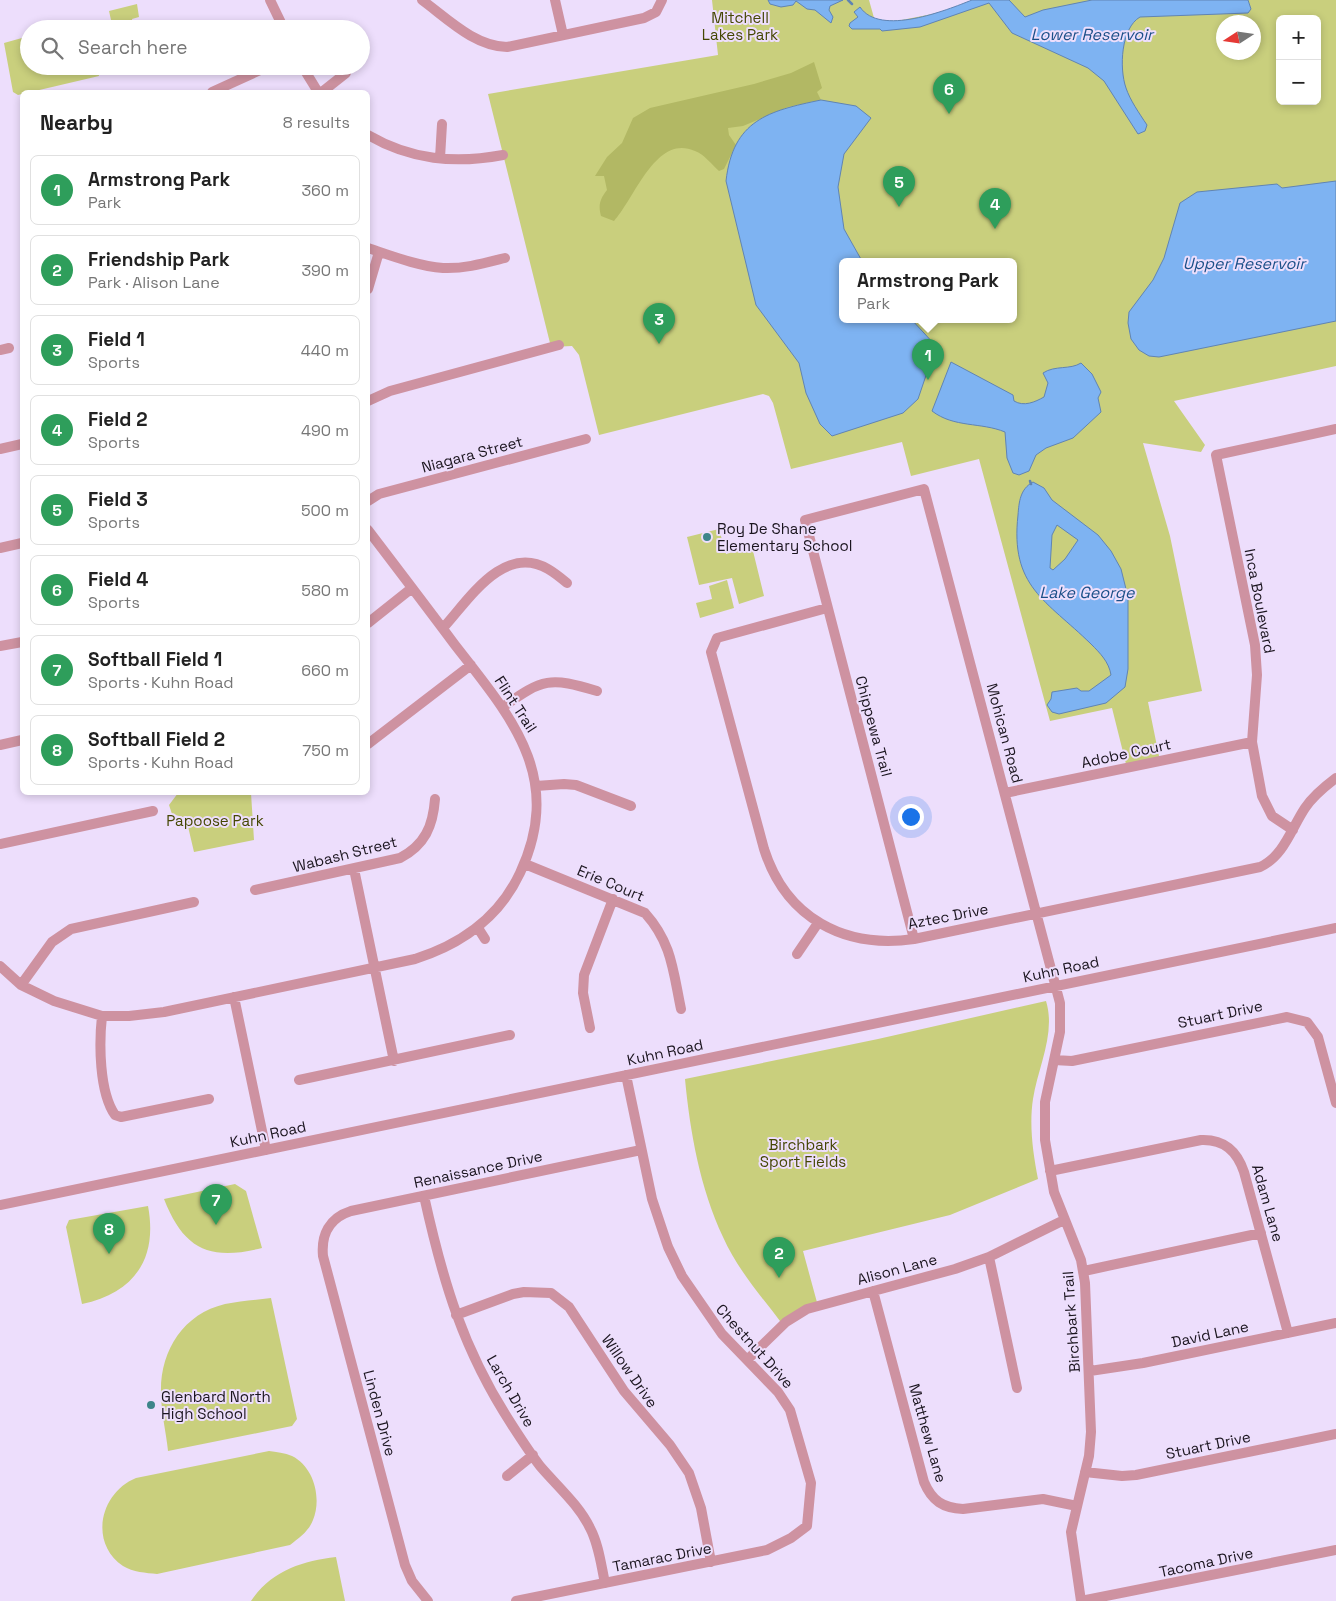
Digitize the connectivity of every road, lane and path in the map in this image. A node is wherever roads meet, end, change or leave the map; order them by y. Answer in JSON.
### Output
{"nodes":[{"id":1,"x":270,"y":0,"type":"edge"},
{"id":2,"x":422,"y":0,"type":"edge"},
{"id":3,"x":555,"y":0,"type":"edge"},
{"id":4,"x":436,"y":4,"type":"edge"},
{"id":5,"x":661,"y":4,"type":"edge"},
{"id":6,"x":280,"y":20,"type":"edge"},
{"id":7,"x":563,"y":35,"type":"junction"},
{"id":8,"x":249,"y":75,"type":"edge"},
{"id":9,"x":308,"y":75,"type":"edge"},
{"id":10,"x":343,"y":75,"type":"edge"},
{"id":11,"x":216,"y":90,"type":"edge"},
{"id":12,"x":317,"y":90,"type":"edge"},
{"id":13,"x":325,"y":90,"type":"edge"},
{"id":14,"x":442,"y":124,"type":"dead end"},
{"id":15,"x":370,"y":136,"type":"edge"},
{"id":16,"x":503,"y":155,"type":"dead end"},
{"id":17,"x":440,"y":158,"type":"junction"},
{"id":18,"x":370,"y":249,"type":"edge"},
{"id":19,"x":379,"y":252,"type":"junction"},
{"id":20,"x":505,"y":258,"type":"dead end"},
{"id":21,"x":370,"y":282,"type":"edge"},
{"id":22,"x":559,"y":345,"type":"dead end"},
{"id":23,"x":370,"y":400,"type":"edge"},
{"id":24,"x":1336,"y":429,"type":"edge"},
{"id":25,"x":586,"y":439,"type":"dead end"},
{"id":26,"x":20,"y":444,"type":"edge"},
{"id":27,"x":0,"y":449,"type":"edge"},
{"id":28,"x":370,"y":500,"type":"edge"},
{"id":29,"x":805,"y":520,"type":"joint"},
{"id":30,"x":370,"y":533,"type":"edge"},
{"id":31,"x":20,"y":543,"type":"edge"},
{"id":32,"x":0,"y":548,"type":"edge"},
{"id":33,"x":567,"y":583,"type":"dead end"},
{"id":34,"x":412,"y":588,"type":"junction"},
{"id":35,"x":827,"y":608,"type":"junction"},
{"id":36,"x":370,"y":621,"type":"edge"},
{"id":37,"x":443,"y":628,"type":"junction"},
{"id":38,"x":20,"y":642,"type":"edge"},
{"id":39,"x":0,"y":646,"type":"edge"},
{"id":40,"x":471,"y":665,"type":"junction"},
{"id":41,"x":597,"y":691,"type":"dead end"},
{"id":42,"x":503,"y":707,"type":"junction"},
{"id":43,"x":20,"y":740,"type":"edge"},
{"id":44,"x":370,"y":742,"type":"edge"},
{"id":45,"x":1252,"y":742,"type":"junction"},
{"id":46,"x":0,"y":745,"type":"edge"},
{"id":47,"x":1336,"y":778,"type":"edge"},
{"id":48,"x":536,"y":786,"type":"junction"},
{"id":49,"x":1005,"y":793,"type":"junction"},
{"id":50,"x":435,"y":799,"type":"dead end"},
{"id":51,"x":632,"y":806,"type":"dead end"},
{"id":52,"x":153,"y":811,"type":"dead end"},
{"id":53,"x":1292,"y":830,"type":"junction"},
{"id":54,"x":0,"y":844,"type":"edge"},
{"id":55,"x":525,"y":864,"type":"junction"},
{"id":56,"x":354,"y":869,"type":"junction"},
{"id":57,"x":256,"y":890,"type":"dead end"},
{"id":58,"x":613,"y":899,"type":"junction"},
{"id":59,"x":194,"y":902,"type":"dead end"},
{"id":60,"x":1037,"y":913,"type":"junction"},
{"id":61,"x":818,"y":922,"type":"junction"},
{"id":62,"x":478,"y":928,"type":"junction"},
{"id":63,"x":1336,"y":928,"type":"edge"},
{"id":64,"x":914,"y":938,"type":"junction"},
{"id":65,"x":485,"y":939,"type":"dead end"},
{"id":66,"x":797,"y":954,"type":"dead end"},
{"id":67,"x":0,"y":966,"type":"edge"},
{"id":68,"x":375,"y":968,"type":"junction"},
{"id":69,"x":21,"y":984,"type":"junction"},
{"id":70,"x":1056,"y":985,"type":"junction"},
{"id":71,"x":234,"y":998,"type":"junction"},
{"id":72,"x":681,"y":1009,"type":"dead end"},
{"id":73,"x":102,"y":1016,"type":"junction"},
{"id":74,"x":590,"y":1028,"type":"dead end"},
{"id":75,"x":510,"y":1035,"type":"dead end"},
{"id":76,"x":1054,"y":1060,"type":"junction"},
{"id":77,"x":394,"y":1061,"type":"junction"},
{"id":78,"x":626,"y":1075,"type":"junction"},
{"id":79,"x":298,"y":1080,"type":"dead end"},
{"id":80,"x":209,"y":1099,"type":"dead end"},
{"id":81,"x":1336,"y":1103,"type":"edge"},
{"id":82,"x":266,"y":1150,"type":"junction"},
{"id":83,"x":641,"y":1150,"type":"junction"},
{"id":84,"x":1050,"y":1172,"type":"junction"},
{"id":85,"x":424,"y":1196,"type":"junction"},
{"id":86,"x":0,"y":1205,"type":"edge"},
{"id":87,"x":1064,"y":1220,"type":"junction"},
{"id":88,"x":327,"y":1227,"type":"joint"},
{"id":89,"x":1261,"y":1233,"type":"junction"},
{"id":90,"x":989,"y":1257,"type":"junction"},
{"id":91,"x":1084,"y":1271,"type":"junction"},
{"id":92,"x":873,"y":1291,"type":"junction"},
{"id":93,"x":456,"y":1315,"type":"junction"},
{"id":94,"x":1336,"y":1323,"type":"edge"},
{"id":95,"x":1288,"y":1333,"type":"junction"},
{"id":96,"x":747,"y":1360,"type":"junction"},
{"id":97,"x":1090,"y":1371,"type":"junction"},
{"id":98,"x":1017,"y":1388,"type":"dead end"},
{"id":99,"x":1336,"y":1434,"type":"edge"},
{"id":100,"x":533,"y":1455,"type":"junction"},
{"id":101,"x":1085,"y":1472,"type":"junction"},
{"id":102,"x":507,"y":1476,"type":"dead end"},
{"id":103,"x":1077,"y":1506,"type":"junction"},
{"id":104,"x":807,"y":1526,"type":"joint"},
{"id":105,"x":1336,"y":1550,"type":"edge"},
{"id":106,"x":711,"y":1562,"type":"junction"},
{"id":107,"x":605,"y":1583,"type":"junction"},
{"id":108,"x":428,"y":1601,"type":"edge"},
{"id":109,"x":521,"y":1601,"type":"edge"},
{"id":110,"x":1081,"y":1601,"type":"edge"}],
"edges":[{"from":1,"to":6,"type":"street"},
{"from":2,"to":4,"type":"street"},
{"from":3,"to":7,"type":"street"},
{"from":4,"to":7,"type":"street"},
{"from":5,"to":7,"type":"street"},
{"from":8,"to":11,"type":"street"},
{"from":9,"to":12,"type":"street"},
{"from":10,"to":13,"type":"street"},
{"from":14,"to":17,"type":"street"},
{"from":15,"to":17,"type":"street"},
{"from":16,"to":17,"type":"street"},
{"from":18,"to":19,"type":"street"},
{"from":19,"to":20,"type":"street"},
{"from":19,"to":21,"type":"street"},
{"from":22,"to":23,"type":"street"},
{"from":24,"to":45,"type":"street","name":"Inca Boulevard"},
{"from":25,"to":28,"type":"street","name":"Niagara Street"},
{"from":26,"to":27,"type":"street"},
{"from":29,"to":35,"type":"street","name":"Chippewa Trail"},
{"from":29,"to":49,"type":"street","name":"Mohican Road"},
{"from":30,"to":34,"type":"street","name":"Flint Trail"},
{"from":31,"to":32,"type":"street"},
{"from":33,"to":37,"type":"street"},
{"from":34,"to":36,"type":"street"},
{"from":34,"to":37,"type":"street","name":"Flint Trail"},
{"from":35,"to":61,"type":"street","name":"Aztec Drive"},
{"from":35,"to":64,"type":"street","name":"Chippewa Trail"},
{"from":37,"to":40,"type":"street","name":"Flint Trail"},
{"from":38,"to":39,"type":"street"},
{"from":40,"to":42,"type":"street","name":"Flint Trail"},
{"from":40,"to":44,"type":"street"},
{"from":41,"to":42,"type":"street"},
{"from":42,"to":48,"type":"street","name":"Flint Trail"},
{"from":43,"to":46,"type":"street"},
{"from":45,"to":49,"type":"street","name":"Adobe Court"},
{"from":45,"to":53,"type":"street","name":"Inca Boulevard"},
{"from":47,"to":53,"type":"street","name":"Aztec Drive"},
{"from":48,"to":51,"type":"street"},
{"from":48,"to":55,"type":"street","name":"Flint Trail"},
{"from":49,"to":60,"type":"street","name":"Mohican Road"},
{"from":50,"to":56,"type":"street","name":"Wabash Street"},
{"from":52,"to":54,"type":"street"},
{"from":53,"to":60,"type":"street","name":"Aztec Drive"},
{"from":55,"to":58,"type":"street","name":"Erie Court"},
{"from":55,"to":62,"type":"street","name":"Flint Trail"},
{"from":56,"to":57,"type":"street","name":"Wabash Street"},
{"from":56,"to":68,"type":"street"},
{"from":58,"to":72,"type":"street","name":"Erie Court"},
{"from":58,"to":74,"type":"street"},
{"from":59,"to":69,"type":"street"},
{"from":60,"to":64,"type":"street","name":"Aztec Drive"},
{"from":60,"to":70,"type":"street","name":"Mohican Road"},
{"from":61,"to":64,"type":"street","name":"Aztec Drive"},
{"from":61,"to":66,"type":"street"},
{"from":62,"to":65,"type":"street"},
{"from":62,"to":68,"type":"street","name":"Flint Trail"},
{"from":63,"to":70,"type":"street","name":"Kuhn Road"},
{"from":67,"to":69,"type":"street","name":"Flint Trail"},
{"from":68,"to":71,"type":"street","name":"Flint Trail"},
{"from":68,"to":77,"type":"street"},
{"from":69,"to":73,"type":"street","name":"Flint Trail"},
{"from":70,"to":76,"type":"street","name":"Birchbark Trail"},
{"from":70,"to":78,"type":"street","name":"Kuhn Road"},
{"from":71,"to":73,"type":"street","name":"Flint Trail"},
{"from":71,"to":82,"type":"street"},
{"from":73,"to":80,"type":"street"},
{"from":75,"to":77,"type":"street"},
{"from":76,"to":81,"type":"street","name":"Stuart Drive"},
{"from":76,"to":84,"type":"street","name":"Birchbark Trail"},
{"from":77,"to":79,"type":"street"},
{"from":78,"to":82,"type":"street","name":"Kuhn Road"},
{"from":78,"to":83,"type":"street","name":"Chestnut Drive"},
{"from":82,"to":86,"type":"street","name":"Kuhn Road"},
{"from":83,"to":85,"type":"street","name":"Renaissance Drive"},
{"from":83,"to":96,"type":"street","name":"Chestnut Drive"},
{"from":84,"to":87,"type":"street","name":"Birchbark Trail"},
{"from":84,"to":89,"type":"street","name":"Adam Lane"},
{"from":85,"to":88,"type":"street","name":"Renaissance Drive"},
{"from":85,"to":93,"type":"street","name":"Larch Drive"},
{"from":87,"to":90,"type":"street","name":"Alison Lane"},
{"from":87,"to":91,"type":"street","name":"Birchbark Trail"},
{"from":88,"to":108,"type":"street","name":"Linden Drive"},
{"from":89,"to":91,"type":"street"},
{"from":89,"to":95,"type":"street","name":"Adam Lane"},
{"from":90,"to":92,"type":"street","name":"Alison Lane"},
{"from":90,"to":98,"type":"street"},
{"from":91,"to":97,"type":"street","name":"Birchbark Trail"},
{"from":92,"to":96,"type":"street","name":"Alison Lane"},
{"from":92,"to":103,"type":"street","name":"Matthew Lane"},
{"from":93,"to":100,"type":"street","name":"Larch Drive"},
{"from":93,"to":106,"type":"street","name":"Willow Drive"},
{"from":94,"to":95,"type":"street","name":"David Lane"},
{"from":95,"to":97,"type":"street","name":"David Lane"},
{"from":96,"to":104,"type":"street","name":"Chestnut Drive"},
{"from":97,"to":101,"type":"street","name":"Birchbark Trail"},
{"from":99,"to":101,"type":"street","name":"Stuart Drive"},
{"from":100,"to":102,"type":"street"},
{"from":100,"to":107,"type":"street","name":"Larch Drive"},
{"from":101,"to":103,"type":"street","name":"Birchbark Trail"},
{"from":103,"to":110,"type":"street","name":"Birchbark Trail"},
{"from":104,"to":106,"type":"street","name":"Tamarac Drive"},
{"from":105,"to":110,"type":"street","name":"Tacoma Drive"},
{"from":106,"to":107,"type":"street","name":"Tamarac Drive"},
{"from":107,"to":109,"type":"street","name":"Tamarac Drive"}]}
